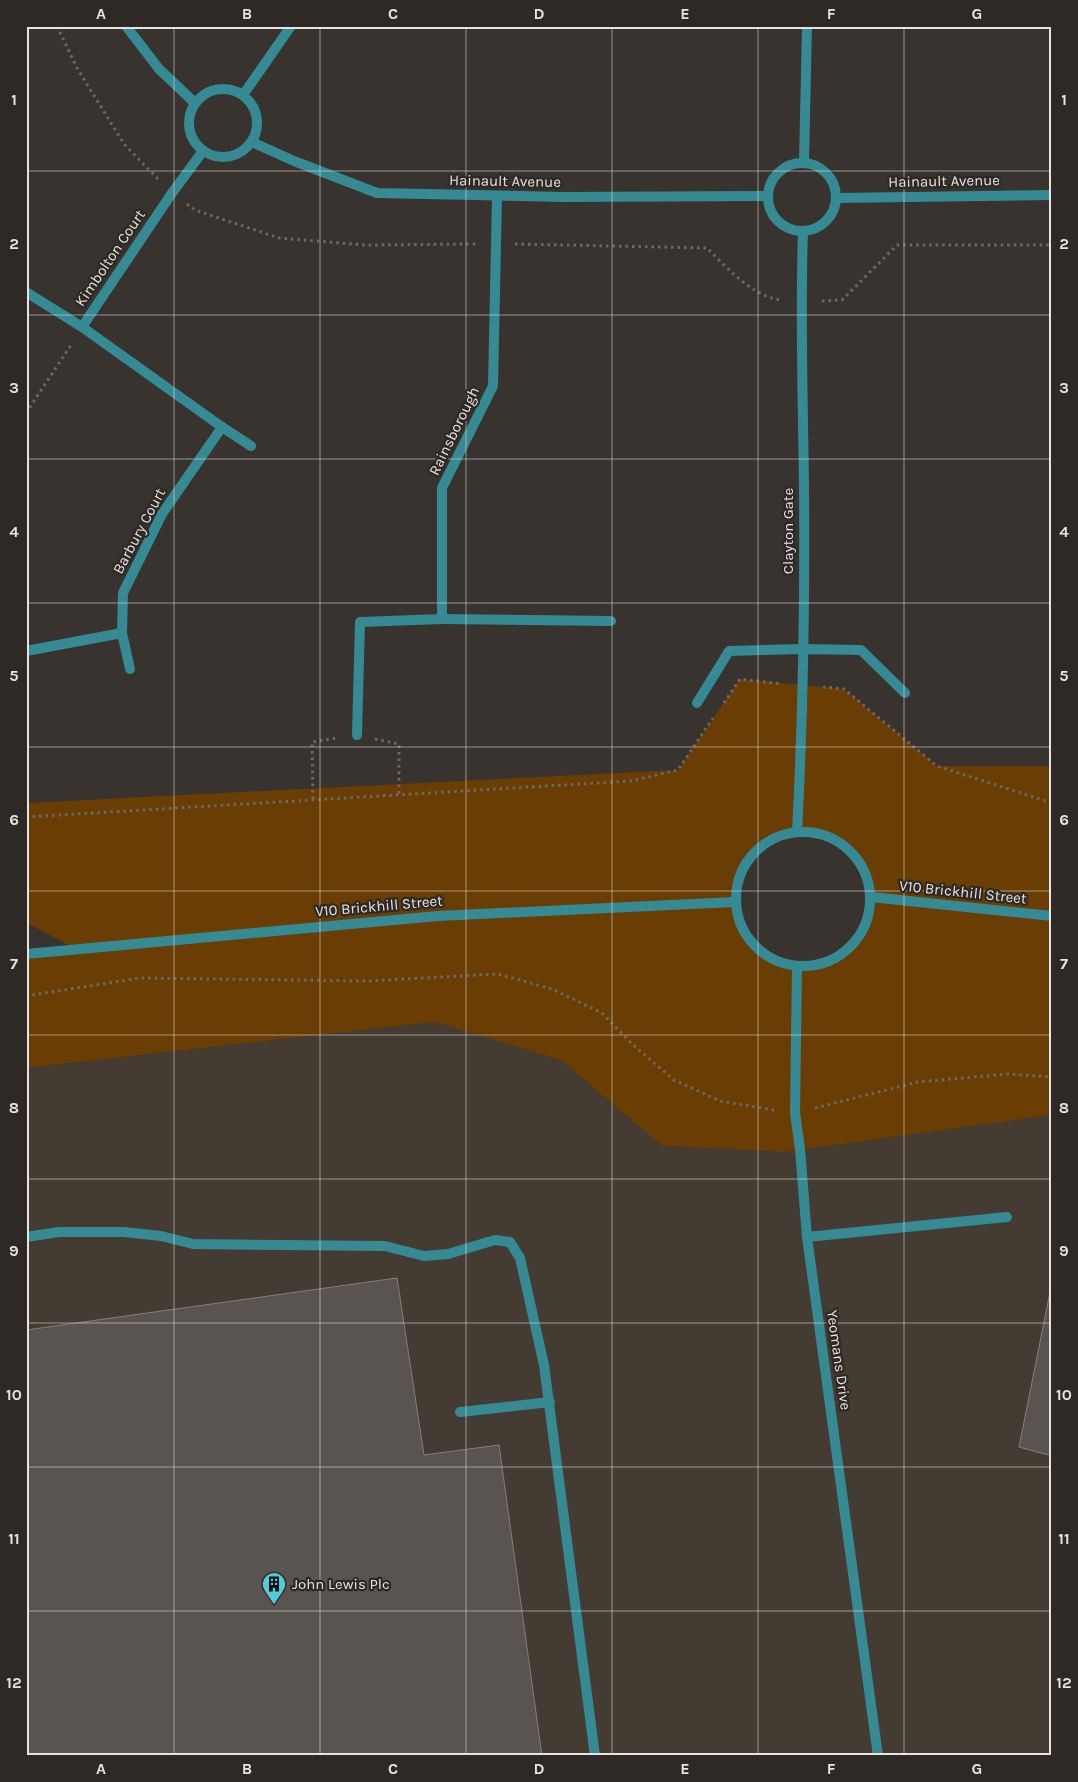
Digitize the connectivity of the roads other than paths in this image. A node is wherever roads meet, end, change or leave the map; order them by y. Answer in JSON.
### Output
{"nodes":[{"id":1,"x":126,"y":26,"type":"edge"},
{"id":2,"x":291,"y":26,"type":"edge"},
{"id":3,"x":807,"y":26,"type":"edge"},
{"id":4,"x":243,"y":95,"type":"junction"},
{"id":5,"x":195,"y":103,"type":"junction"},
{"id":6,"x":252,"y":142,"type":"junction"},
{"id":7,"x":202,"y":151,"type":"junction"},
{"id":8,"x":804,"y":162,"type":"junction"},
{"id":9,"x":1052,"y":195,"type":"edge"},
{"id":10,"x":497,"y":196,"type":"junction"},
{"id":11,"x":768,"y":196,"type":"junction"},
{"id":12,"x":837,"y":198,"type":"junction"},
{"id":13,"x":802,"y":232,"type":"junction"},
{"id":14,"x":26,"y":292,"type":"edge"},
{"id":15,"x":82,"y":327,"type":"junction"},
{"id":16,"x":222,"y":427,"type":"junction"},
{"id":17,"x":250,"y":446,"type":"dead end"},
{"id":18,"x":442,"y":619,"type":"junction"},
{"id":19,"x":611,"y":621,"type":"dead end"},
{"id":20,"x":122,"y":633,"type":"junction"},
{"id":21,"x":802,"y":648,"type":"junction"},
{"id":22,"x":26,"y":651,"type":"edge"},
{"id":23,"x":130,"y":669,"type":"dead end"},
{"id":24,"x":905,"y":694,"type":"dead end"},
{"id":25,"x":697,"y":703,"type":"dead end"},
{"id":26,"x":358,"y":735,"type":"dead end"},
{"id":27,"x":797,"y":832,"type":"junction"},
{"id":28,"x":871,"y":897,"type":"junction"},
{"id":29,"x":734,"y":902,"type":"junction"},
{"id":30,"x":1052,"y":916,"type":"edge"},
{"id":31,"x":26,"y":954,"type":"edge"},
{"id":32,"x":797,"y":967,"type":"junction"},
{"id":33,"x":1007,"y":1217,"type":"dead end"},
{"id":34,"x":26,"y":1237,"type":"edge"},
{"id":35,"x":807,"y":1237,"type":"junction"},
{"id":36,"x":550,"y":1402,"type":"junction"},
{"id":37,"x":460,"y":1412,"type":"dead end"},
{"id":38,"x":596,"y":1756,"type":"edge"},
{"id":39,"x":878,"y":1756,"type":"edge"}],
"edges":[{"from":1,"to":5,"type":"street"},
{"from":2,"to":4,"type":"street"},
{"from":3,"to":8,"type":"street"},
{"from":4,"to":5,"type":"street"},
{"from":4,"to":6,"type":"street"},
{"from":5,"to":7,"type":"street"},
{"from":6,"to":7,"type":"street"},
{"from":6,"to":10,"type":"street","name":"Hainault Avenue"},
{"from":7,"to":15,"type":"street","name":"Kimbolton Court"},
{"from":8,"to":11,"type":"street"},
{"from":8,"to":12,"type":"street"},
{"from":9,"to":12,"type":"street","name":"Hainault Avenue"},
{"from":10,"to":11,"type":"street","name":"Hainault Avenue"},
{"from":10,"to":18,"type":"street","name":"Rainsborough"},
{"from":11,"to":13,"type":"street"},
{"from":12,"to":13,"type":"street"},
{"from":13,"to":21,"type":"street","name":"Clayton Gate"},
{"from":14,"to":15,"type":"street","name":"Kimbolton Court"},
{"from":15,"to":16,"type":"street"},
{"from":16,"to":17,"type":"street"},
{"from":16,"to":20,"type":"street","name":"Barbury Court"},
{"from":18,"to":19,"type":"street"},
{"from":18,"to":26,"type":"street"},
{"from":20,"to":22,"type":"street"},
{"from":20,"to":23,"type":"street","name":"Barbury Court"},
{"from":21,"to":24,"type":"street"},
{"from":21,"to":25,"type":"street"},
{"from":21,"to":27,"type":"street","name":"Clayton Gate"},
{"from":27,"to":28,"type":"street"},
{"from":27,"to":29,"type":"street"},
{"from":28,"to":30,"type":"street","name":"V10 Brickhill Street"},
{"from":28,"to":32,"type":"street"},
{"from":29,"to":31,"type":"street","name":"V10 Brickhill Street"},
{"from":29,"to":32,"type":"street"},
{"from":32,"to":35,"type":"street","name":"Yeomans Drive"},
{"from":33,"to":35,"type":"street"},
{"from":34,"to":36,"type":"street"},
{"from":35,"to":39,"type":"street","name":"Yeomans Drive"},
{"from":36,"to":37,"type":"street"},
{"from":36,"to":38,"type":"street"}]}
